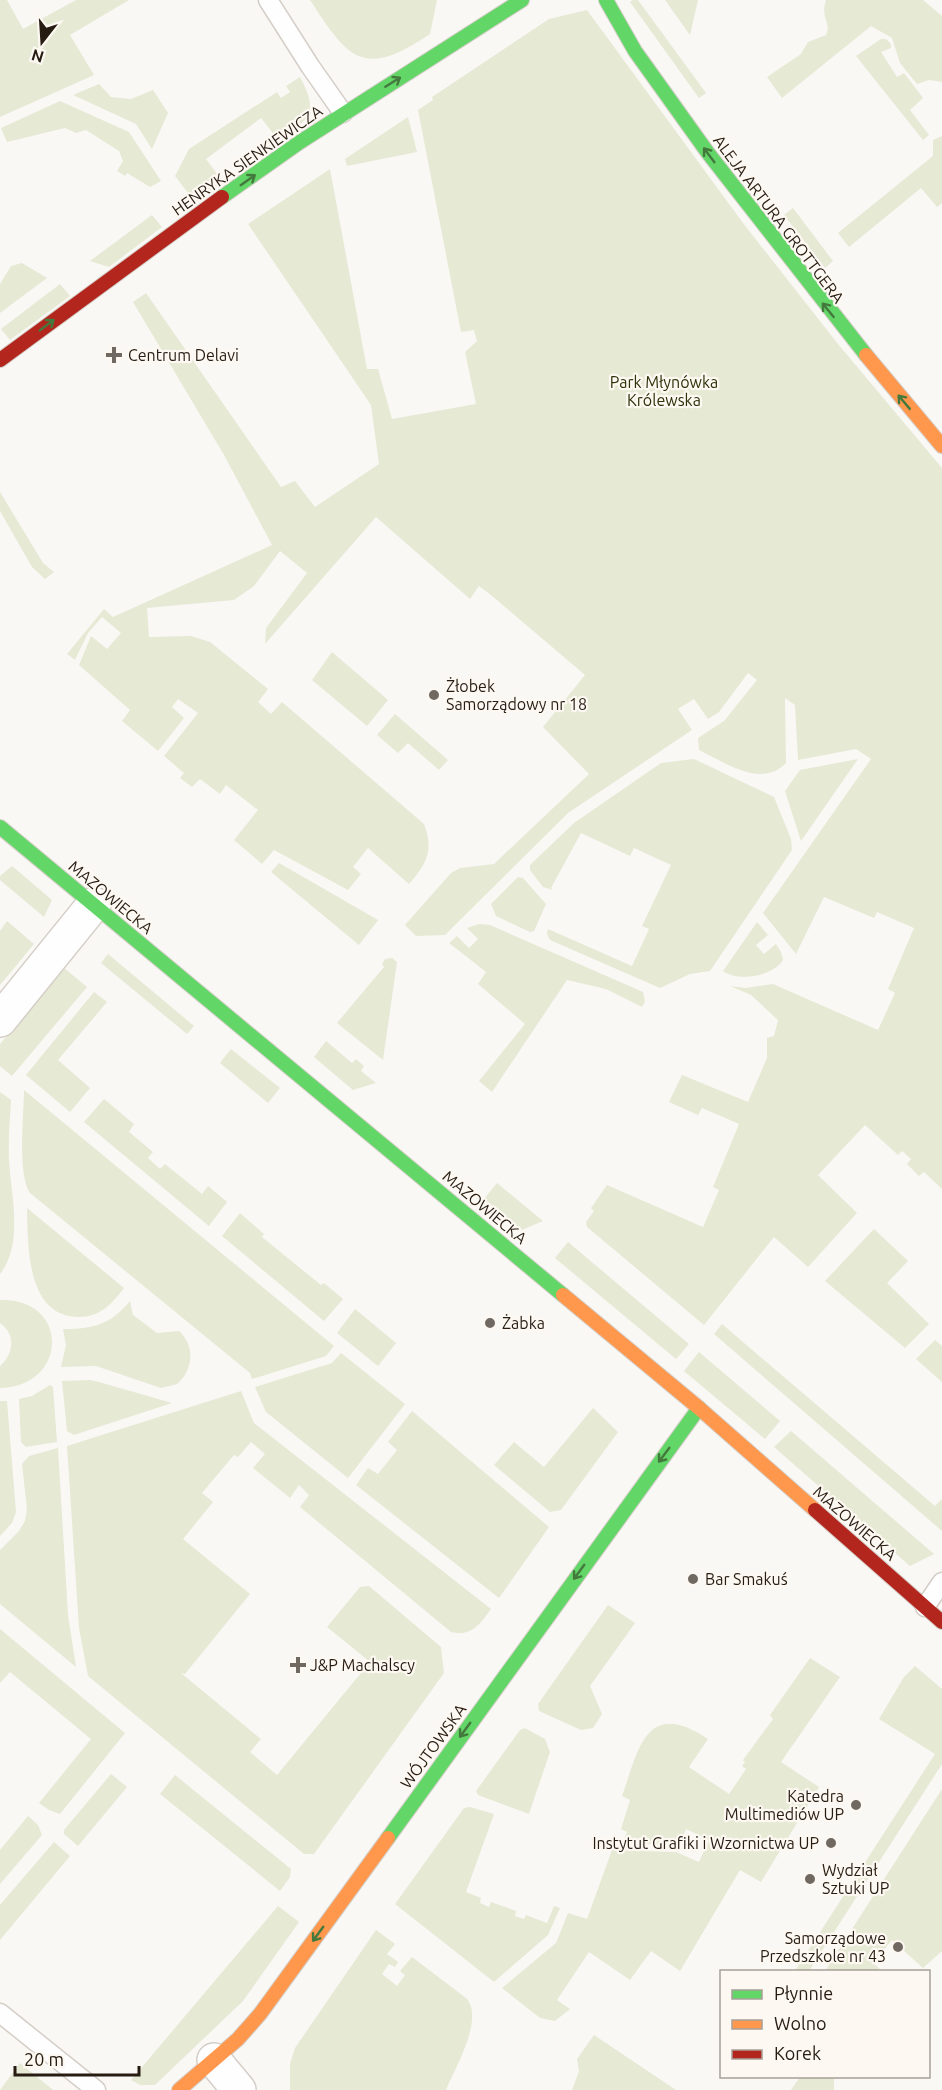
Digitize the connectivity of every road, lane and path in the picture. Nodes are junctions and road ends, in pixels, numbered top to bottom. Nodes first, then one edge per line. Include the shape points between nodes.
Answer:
1 (268, 0) edge
2 (522, 0) edge
3 (606, 0) edge
4 (344, 113) junction
5 (0, 360) edge
6 (942, 446) edge
7 (0, 827) edge
8 (94, 904) junction
9 (0, 1020) edge
10 (699, 1408) junction
11 (942, 1581) edge
12 (925, 1607) junction
13 (942, 1622) edge
14 (0, 2013) edge
15 (214, 2060) junction
16 (96, 2090) edge
17 (179, 2090) edge
18 (239, 2090) edge

1 - 4 lane
4 -> 2 street, HENRYKA SIENKIEWICZA
6 -> 3 street, ALEJA ARTURA GROTTGERA via 813,292 744,202 633,48
5 -> 4 street, HENRYKA SIENKIEWICZA
7 - 8 street, MAZOWIECKA
8 - 9 street
8 - 10 street, MAZOWIECKA
10 - 12 street, MAZOWIECKA
10 -> 15 street, WÓJTOWSKA via 260,2014
11 - 12 lane
12 - 13 street, MAZOWIECKA
14 - 16 lane
15 - 17 street, WÓJTOWSKA
15 - 18 street

